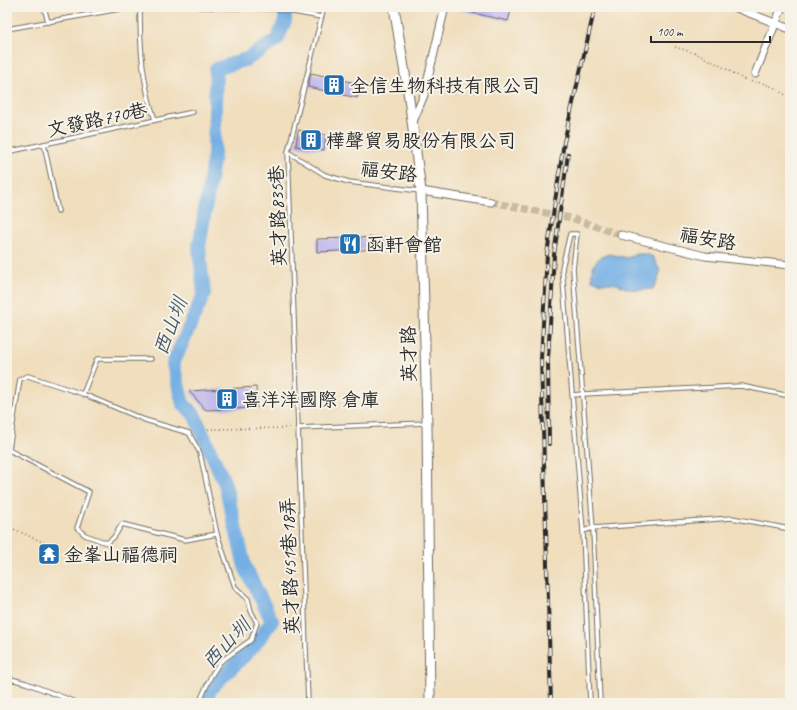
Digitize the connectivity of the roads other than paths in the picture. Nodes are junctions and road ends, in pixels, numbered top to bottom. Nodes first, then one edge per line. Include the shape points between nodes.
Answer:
1 (44, 7) edge
2 (130, 7) edge
3 (140, 7) edge
4 (200, 7) edge
5 (324, 7) edge
6 (394, 7) edge
7 (445, 7) edge
8 (734, 7) edge
9 (782, 7) edge
10 (322, 17) junction
11 (48, 22) junction
12 (776, 23) junction
13 (7, 29) edge
14 (790, 29) edge
15 (755, 74) dead end
16 (193, 112) dead end
17 (155, 120) junction
18 (412, 124) junction
19 (44, 144) junction
20 (7, 152) edge
21 (288, 152) junction
22 (421, 191) junction
23 (491, 202) tunnel mouth
24 (58, 211) dead end
25 (621, 235) tunnel mouth
26 (790, 265) edge
27 (151, 360) dead end
28 (83, 394) junction
29 (583, 394) junction
30 (572, 396) junction
31 (790, 396) edge
32 (427, 422) junction
33 (298, 428) junction
34 (8, 449) edge
35 (593, 528) junction
36 (790, 529) edge
37 (583, 531) junction
38 (217, 534) junction
39 (7, 678) edge
40 (78, 703) edge
41 (199, 703) edge
42 (308, 703) edge
43 (430, 703) edge
44 (590, 703) edge
45 (600, 703) edge

1 - 11 lane
2 - 11 lane
3 - 17 lane via 140,49 148,99
4 - 10 lane via 277,9
5 - 10 lane, 英才路835巷
6 - 18 street, 英才路
7 - 18 street via 424,95
8 - 12 street
9 - 12 street
10 - 21 lane, 英才路835巷
11 - 13 lane
12 - 14 street
12 - 15 street
16 - 17 lane, 文發路770巷
17 - 19 lane, 文發路770巷
18 - 22 street, 英才路
19 - 20 lane, 文發路770巷
19 - 24 lane
21 - 22 lane, 福安路 via 326,175 349,182
21 - 33 lane, 英才路835巷
22 - 23 street, 福安路
22 - 32 street, 英才路
25 - 26 street, 福安路 via 705,256
27 - 28 lane via 97,360
28 - 34 lane via 28,376 20,379
28 - 38 lane via 145,420 189,433 200,453
29 - 30 lane
29 - 30 lane via 573,269 577,234 570,234 562,268
29 - 31 lane via 741,386
29 - 35 lane
30 - 37 lane
32 - 33 lane
32 - 43 street, 英才路
33 - 42 lane, 英才路451巷18弄
34 - 38 lane via 89,492 77,528 85,536 107,543 122,524 185,540
35 - 36 lane via 732,518
35 - 37 lane
35 - 45 lane
37 - 44 lane
38 - 41 lane via 235,587 248,598 257,623 251,640 220,662
39 - 40 lane

